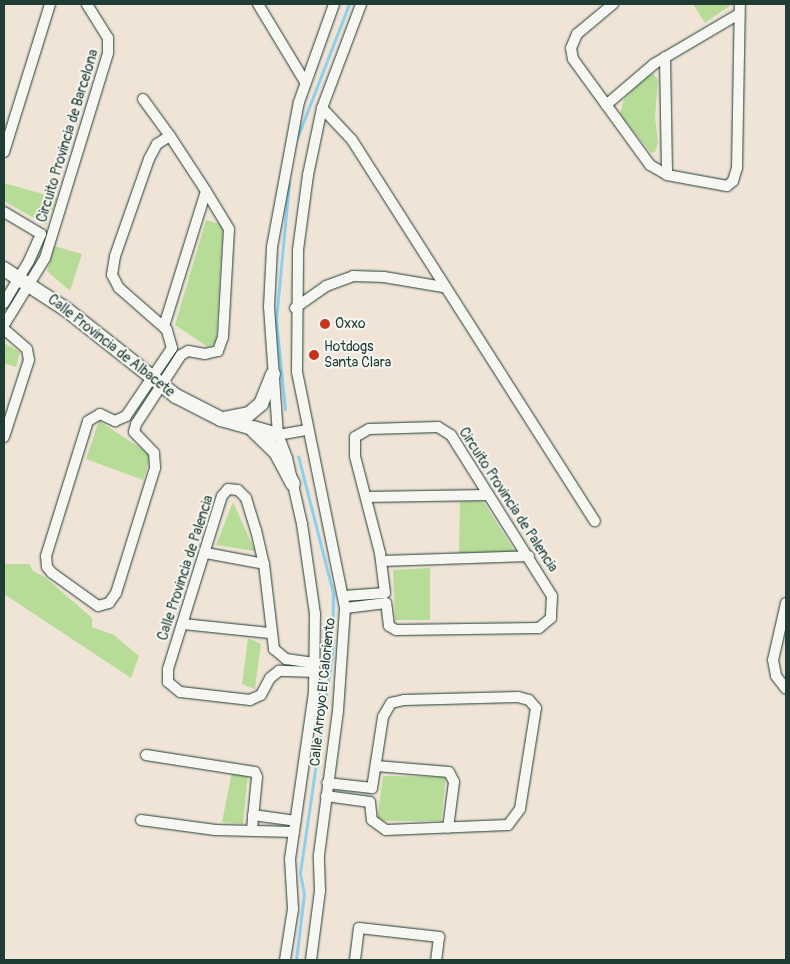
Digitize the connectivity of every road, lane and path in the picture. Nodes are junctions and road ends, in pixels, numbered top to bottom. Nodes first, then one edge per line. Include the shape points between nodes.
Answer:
1 (50, 4) edge
2 (86, 4) edge
3 (258, 4) edge
4 (334, 4) edge
5 (361, 4) edge
6 (613, 4) edge
7 (739, 9) edge
8 (665, 56) junction
9 (305, 82) junction
10 (143, 99) dead end
11 (606, 105) junction
12 (322, 108) junction
13 (170, 136) junction
14 (4, 152) edge
15 (667, 175) junction
16 (206, 191) junction
17 (4, 212) edge
18 (41, 234) junction
19 (52, 235) junction
20 (4, 269) edge
21 (25, 281) junction
22 (443, 287) junction
23 (4, 303) edge
24 (295, 308) junction
25 (164, 326) junction
26 (4, 327) edge
27 (273, 374) junction
28 (156, 383) junction
29 (221, 419) junction
30 (252, 430) junction
31 (307, 430) junction
32 (278, 435) junction
33 (4, 437) edge
34 (293, 484) junction
35 (488, 495) junction
36 (366, 497) junction
37 (596, 521) dead end
38 (206, 553) junction
39 (529, 556) junction
40 (382, 562) junction
41 (264, 564) junction
42 (344, 596) junction
43 (385, 598) junction
44 (786, 603) edge
45 (345, 608) junction
46 (183, 624) junction
47 (270, 633) junction
48 (316, 668) junction
49 (786, 689) edge
50 (146, 755) dead end
51 (376, 766) junction
52 (327, 783) junction
53 (372, 788) junction
54 (326, 796) junction
55 (370, 802) junction
56 (254, 816) junction
57 (141, 820) dead end
58 (296, 821) junction
59 (448, 828) junction
60 (252, 829) junction
61 (294, 832) junction
62 (285, 960) edge
63 (311, 960) edge
64 (355, 960) edge
65 (436, 960) edge

1 - 14 street
2 - 19 street, Circuito Provincia de Barcelona via 110,44
3 - 9 street
4 - 9 street, Calle Arroyo El Caloriento
5 - 12 street, Calle Arroyo El Caloriento
6 - 11 street via 584,26 571,48 574,59
7 - 8 street
7 - 15 street via 736,176 727,186
8 - 11 street
8 - 15 street
9 - 27 street, Calle Arroyo El Caloriento via 290,138 272,247 269,307
10 - 13 street
11 - 15 street via 650,165
12 - 22 street via 352,140
12 - 24 street, Calle Arroyo El Caloriento via 302,216
13 - 16 street
13 - 25 street via 157,144 149,159 115,256 112,275 119,288
16 - 25 street
16 - 28 street via 229,229 223,337 218,351 185,352
17 - 18 street, Circuito Provincia de Barcelona
18 - 19 street, Circuito Provincia de Barcelona
18 - 21 street, Circuito Provincia de Barcelona
19 - 21 street, Circuito Provincia de Barcelona via 38,273
20 - 21 street, Calle Provincia de Albacete
21 - 23 street
21 - 26 street
21 - 28 street, Calle Provincia de Albacete
22 - 24 street via 384,277 353,276 326,286
22 - 37 street
24 - 31 street, Calle Arroyo El Caloriento via 297,372
25 - 28 street via 173,344
26 - 33 street via 27,349 30,360
27 - 29 street via 261,404 249,414
27 - 32 street, Calle Arroyo El Caloriento
28 - 28 street via 126,416 115,421 100,414 88,421 46,556 52,573 98,606 109,603 116,593 155,468 152,449 134,429
28 - 29 street, Calle Provincia de Albacete
29 - 30 street, Calle Provincia de Albacete
30 - 32 street, Calle Provincia de Albacete
30 - 34 street via 276,452
31 - 32 street
31 - 42 street, Calle Arroyo El Caloriento
32 - 34 street, Calle Arroyo El Caloriento
34 - 48 street, Calle Arroyo El Caloriento via 314,587
35 - 36 street
35 - 36 street, Circuito Provincia de Palencia via 451,435 438,427 368,429 358,433 353,447
35 - 39 street, Circuito Provincia de Palencia
36 - 40 street, Circuito Provincia de Palencia
38 - 41 street
38 - 41 street, Calle Provincia de Palencia via 222,496 232,488 246,498
38 - 46 street, Calle Provincia de Palencia
39 - 40 street
39 - 43 street, Circuito Provincia de Palencia via 552,596 551,618 539,628 396,630 389,626
40 - 43 street, Circuito Provincia de Palencia
41 - 47 street, Calle Provincia de Palencia
42 - 43 street
42 - 45 street, Calle Arroyo El Caloriento
43 - 45 street
44 - 49 street via 773,660 776,676
45 - 52 street, Calle Arroyo El Caloriento via 338,710
46 - 47 street
46 - 48 street, Calle Provincia de Palencia via 167,676 171,686 180,692 250,700 261,695 270,678 279,671
47 - 48 street, Calle Provincia de Palencia via 274,649 281,658
48 - 58 street, Calle Arroyo El Caloriento
50 - 56 street via 255,772 258,776
51 - 53 street
51 - 59 street via 449,772 454,782
51 - 59 street via 383,717 391,703 518,697 533,703 536,723 520,809 513,822 502,827
52 - 53 street
52 - 54 street, Calle Arroyo El Caloriento
53 - 55 street
54 - 55 street
54 - 63 street, Calle Arroyo El Caloriento via 319,855 320,891
55 - 59 street via 372,820 386,830
56 - 58 street
56 - 60 street
57 - 60 street via 215,830
58 - 61 street, Calle Arroyo El Caloriento
60 - 61 street
61 - 62 street, Calle Arroyo El Caloriento via 290,859 293,909
64 - 65 street via 359,928 439,938

